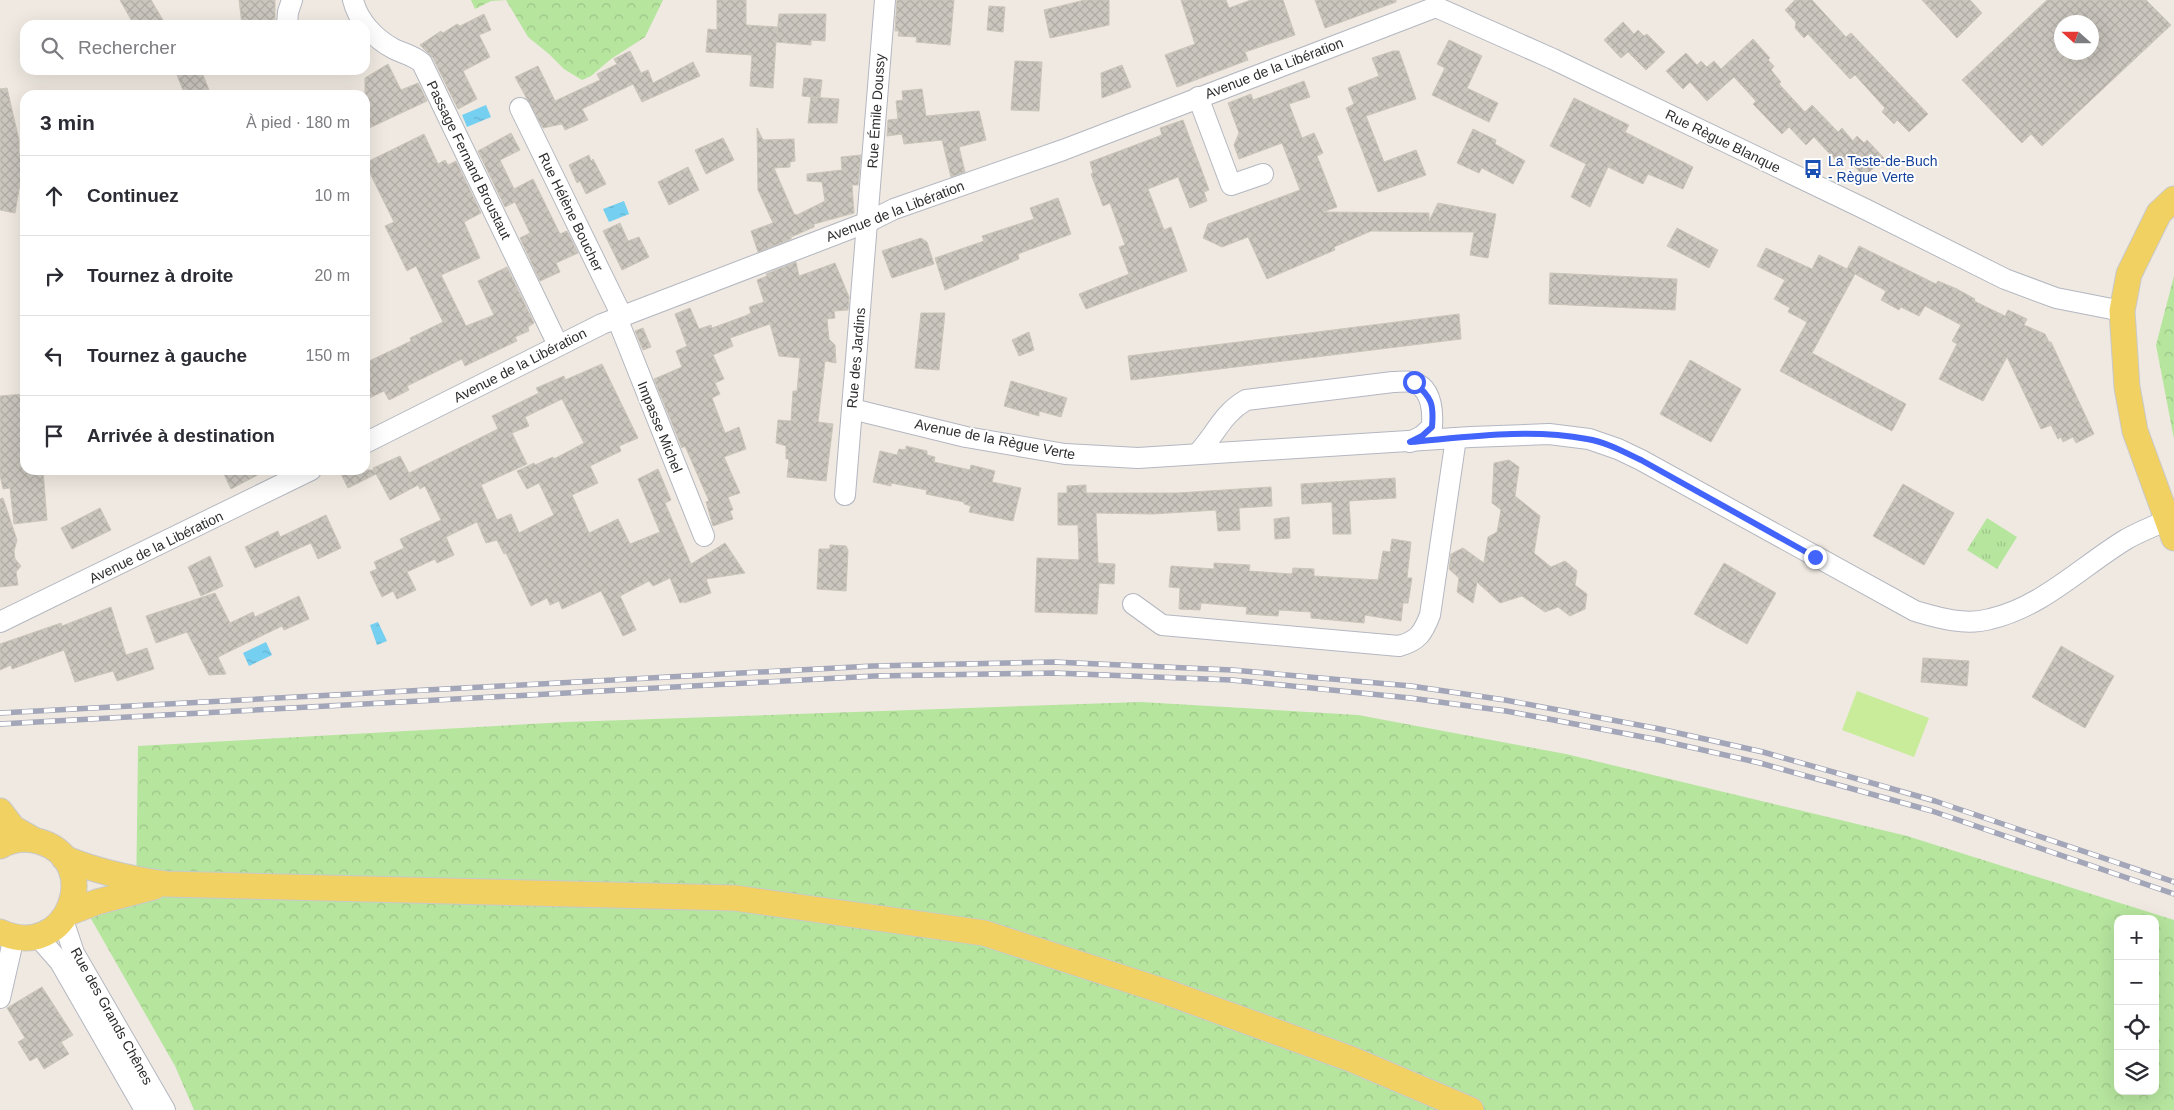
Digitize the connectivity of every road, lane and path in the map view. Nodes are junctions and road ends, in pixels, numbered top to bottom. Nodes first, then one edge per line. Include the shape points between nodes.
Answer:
1 (292, 0) edge
2 (352, 0) edge
3 (885, 0) edge
4 (1435, 3) edge
5 (287, 20) edge
6 (361, 20) edge
7 (370, 30) edge
8 (1198, 97) junction
9 (520, 108) dead end
10 (1263, 174) dead end
11 (2174, 199) edge
12 (868, 222) junction
13 (2122, 311) junction
14 (619, 317) junction
15 (558, 345) junction
16 (852, 409) junction
17 (1456, 438) junction
18 (370, 440) edge
19 (1410, 442) junction
20 (1198, 453) junction
21 (301, 475) edge
22 (845, 495) dead end
23 (2170, 529) edge
24 (704, 536) dead end
25 (1133, 604) dead end
26 (0, 622) edge
27 (0, 811) edge
28 (34, 840) junction
29 (0, 846) edge
30 (64, 858) junction
31 (166, 884) junction
32 (65, 917) junction
33 (17, 935) edge
34 (0, 998) edge
35 (145, 1110) edge
36 (165, 1110) edge
37 (1471, 1110) edge

1 - 5 street
2 - 6 street, Passage Fernand Broustaut
3 - 12 street, Rue Émile Doussy
4 - 8 street, Avenue de la Libération
4 - 13 street, Rue Règue Blanque via 2005,279 2056,298
7 - 15 street, Passage Fernand Broustaut via 380,41 413,55 422,63
8 - 10 street via 1231,184
8 - 12 street, Avenue de la Libération via 1062,150 894,209
9 - 14 street, Rue Hélène Boucher
11 - 13 main road via 2159,213 2129,274
12 - 14 street, Avenue de la Libération
12 - 16 street, Rue des Jardins
13 - 23 main road via 2127,387 2135,430
14 - 15 street, Avenue de la Libération
14 - 24 street, Impasse Michel
15 - 18 street, Avenue de la Libération
16 - 20 street, Avenue de la Règue Verte via 966,437 1065,454 1138,458
16 - 22 street, Rue des Jardins
17 - 19 street, Avenue de la Règue Verte
17 - 23 street, Avenue de la Règue Verte via 1549,434 1589,439 1618,449 1915,610 1963,622 1989,620 2034,603 2126,540
17 - 25 street via 1430,615 1424,632 1413,642 1399,646 1162,625
19 - 20 street, Avenue de la Règue Verte
19 - 20 street via 1432,427 1434,408 1428,395 1414,382 1393,382 1246,400 1232,408
21 - 26 street, Avenue de la Libération
27 - 28 main road via 13,828
28 - 29 main road via 21,839
28 - 30 main road via 56,850
30 - 31 main road via 129,879
30 - 32 main road via 74,885 73,900
31 - 32 main road via 97,902
31 - 37 main road via 735,898 984,933 1169,993 1342,1055
32 - 33 main road via 49,932
32 - 36 street, Rue des Grands Chênes via 74,953
33 - 34 street
33 - 35 street, Rue des Grands Chênes via 60,962

